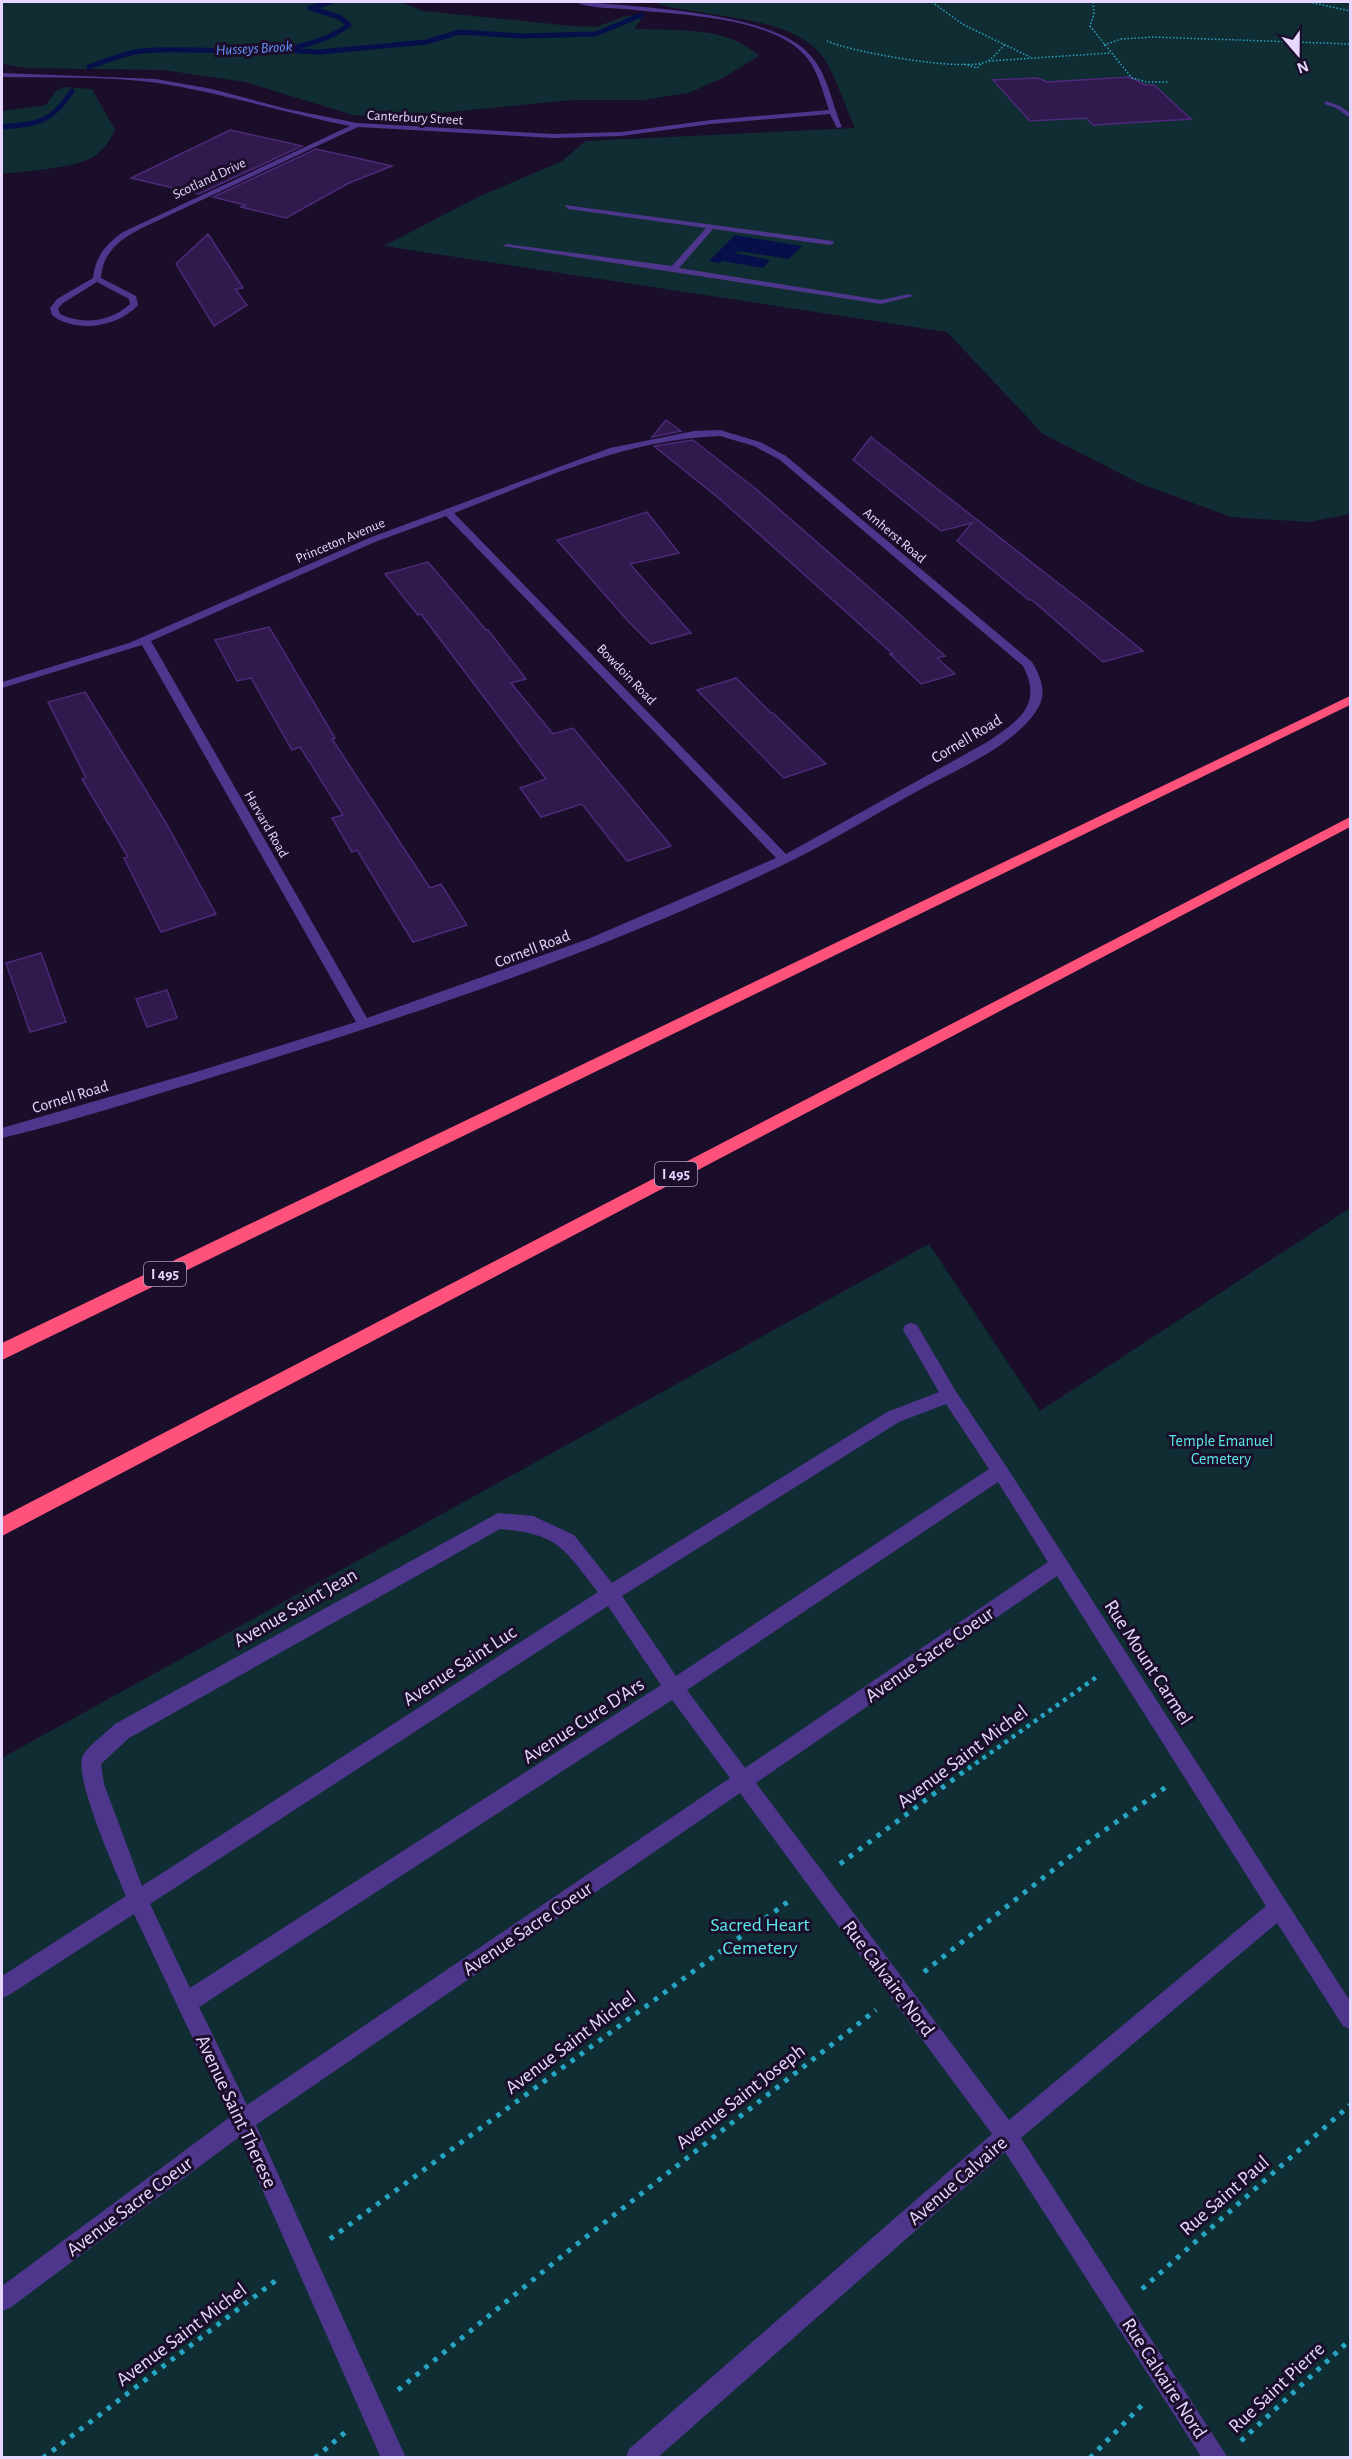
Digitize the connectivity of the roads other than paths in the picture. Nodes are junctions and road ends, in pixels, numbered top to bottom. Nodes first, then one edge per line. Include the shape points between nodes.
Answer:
1 (578, 2) edge
2 (2, 75) edge
3 (1326, 104) dead end
4 (832, 112) junction
5 (1350, 116) edge
6 (357, 125) junction
7 (839, 127) dead end
8 (568, 207) dead end
9 (711, 227) junction
10 (830, 243) dead end
11 (507, 246) dead end
12 (674, 269) junction
13 (97, 279) junction
14 (909, 296) dead end
15 (694, 434) joint
16 (448, 512) junction
17 (145, 640) junction
18 (2, 685) edge
19 (1350, 700) edge
20 (1035, 706) joint
21 (1350, 821) edge
22 (784, 859) junction
23 (364, 1023) junction
24 (2, 1133) edge
25 (911, 1330) dead end
26 (2, 1352) edge
27 (949, 1395) junction
28 (1000, 1471) junction
29 (533, 1524) joint
30 (2, 1527) edge
31 (1059, 1565) junction
32 (610, 1594) junction
33 (674, 1688) junction
34 (91, 1760) joint
35 (743, 1782) junction
36 (137, 1899) junction
37 (1280, 1907) junction
38 (2, 1988) edge
39 (186, 2002) junction
40 (1350, 2019) edge
41 (243, 2121) junction
42 (1006, 2136) junction
43 (2, 2300) edge
44 (1224, 2454) edge
45 (394, 2457) edge
46 (638, 2457) edge

1 - 4 street via 727,20 782,36 812,61
2 - 6 street, Canterbury Street via 156,81
3 - 5 street
4 - 6 street, Canterbury Street via 621,134 553,136
4 - 7 street
6 - 13 street, Scotland Drive via 127,232 104,250
8 - 9 street
9 - 10 street
9 - 12 street
11 - 12 street
12 - 14 street via 881,302
13 - 13 street via 130,295 135,302 132,308 115,318 89,322 56,315 54,308 60,301
15 - 16 street, Princeton Avenue via 614,450
15 - 20 street, Amherst Road via 720,433 757,444 783,458 1028,664 1037,684
16 - 17 street, Princeton Avenue via 372,540
16 - 22 street, Bowdoin Road
17 - 18 street, Princeton Avenue
17 - 23 street, Harvard Road
19 - 26 highway, I 495
20 - 22 street, Cornell Road via 1009,732 984,748
21 - 30 highway, I 495
22 - 23 street, Cornell Road via 571,952
23 - 24 street, Cornell Road
25 - 27 street, Rue Mount Carmel
27 - 28 street, Rue Mount Carmel
27 - 32 street, Avenue Saint Luc via 893,1417
28 - 31 street, Rue Mount Carmel
28 - 33 street, Avenue Cure D'Ars
29 - 32 street, Rue Calvaire Nord via 568,1541
29 - 34 street, Avenue Saint Jean via 498,1521 122,1731
31 - 35 street, Avenue Sacre Coeur
31 - 37 street, Rue Mount Carmel
32 - 33 street, Rue Calvaire Nord
32 - 36 street, Avenue Saint Luc
33 - 35 street, Rue Calvaire Nord
33 - 39 street, Avenue Cure D'Ars
34 - 36 street, Avenue Saint Therese via 94,1784
35 - 41 street, Avenue Sacre Coeur
35 - 42 street, Rue Calvaire Nord
36 - 38 street, Avenue Saint Luc
36 - 39 street, Avenue Saint Therese
37 - 40 street, Rue Mount Carmel
37 - 42 street, Avenue Calvaire
39 - 41 street, Avenue Saint Therese
41 - 43 street, Avenue Sacre Coeur
41 - 45 street, Avenue Saint Therese
42 - 44 street, Rue Calvaire Nord via 1167,2380
42 - 46 street, Avenue Calvaire

